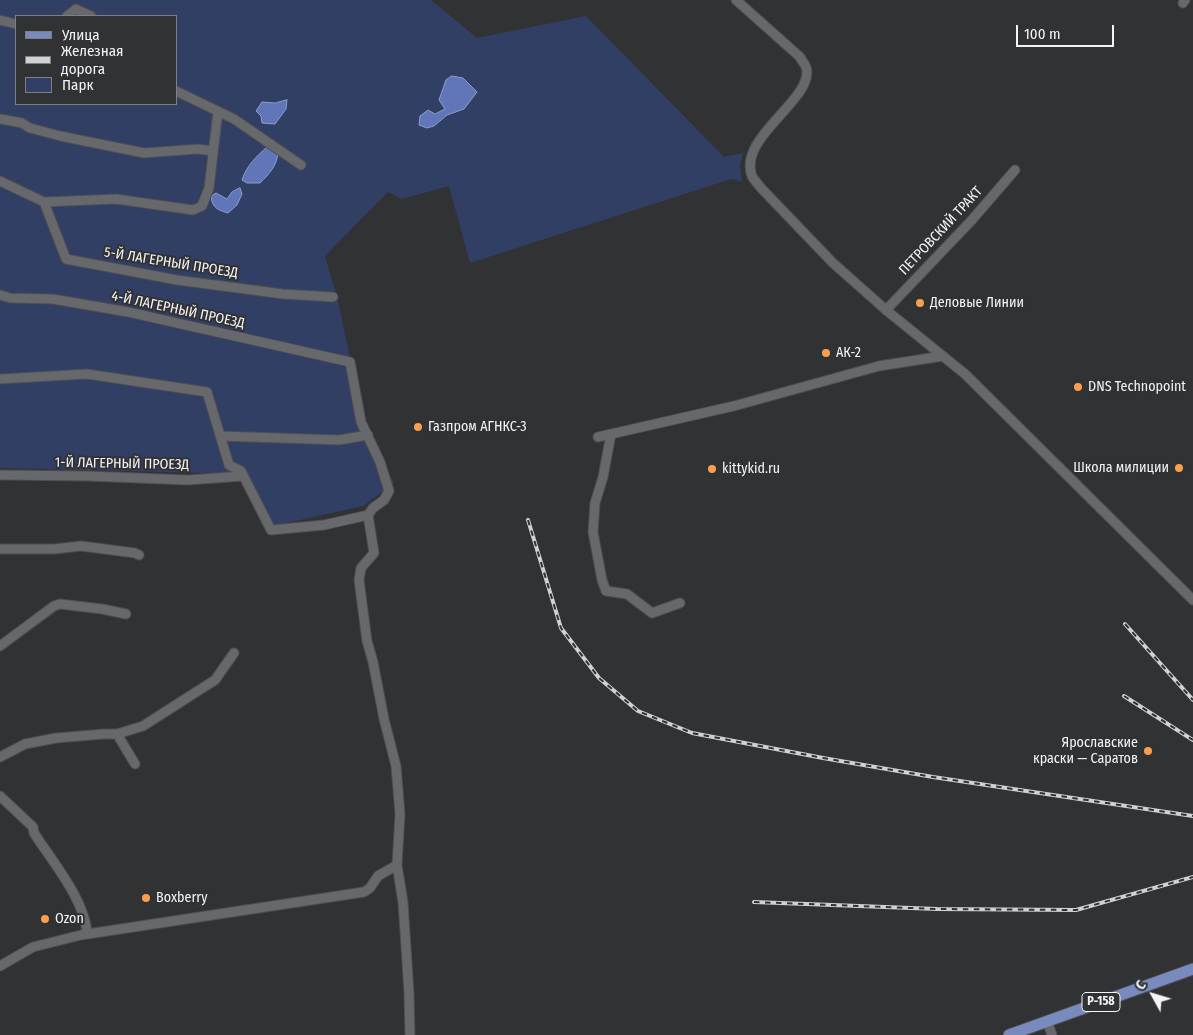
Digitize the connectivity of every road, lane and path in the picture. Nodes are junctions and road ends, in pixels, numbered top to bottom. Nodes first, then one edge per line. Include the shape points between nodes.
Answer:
1 (736, 0) edge
2 (68, 15) edge
3 (88, 15) edge
4 (0, 20) edge
5 (15, 24) edge
6 (178, 92) edge
7 (218, 111) junction
8 (0, 119) edge
9 (213, 151) junction
10 (301, 165) dead end
11 (1015, 170) dead end
12 (0, 181) edge
13 (44, 202) junction
14 (0, 295) edge
15 (333, 297) dead end
16 (886, 310) junction
17 (943, 356) junction
18 (0, 379) edge
19 (611, 434) junction
20 (368, 435) junction
21 (220, 436) junction
22 (598, 437) dead end
23 (0, 475) edge
24 (243, 476) junction
25 (368, 515) junction
26 (0, 549) edge
27 (139, 555) dead end
28 (1193, 600) edge
29 (680, 603) dead end
30 (126, 614) dead end
31 (0, 646) edge
32 (234, 653) dead end
33 (117, 734) junction
34 (0, 757) edge
35 (135, 764) dead end
36 (0, 796) edge
37 (397, 864) junction
38 (87, 933) junction
39 (0, 966) edge
40 (1193, 969) edge
41 (1047, 1021) junction
42 (410, 1035) edge
43 (1009, 1035) edge
44 (1052, 1035) edge

1 - 16 street via 800,57 806,67 806,78 800,91 753,150 752,176 833,263
2 - 3 street via 76,9
4 - 5 street
6 - 7 street
7 - 9 street
7 - 10 street
8 - 9 street via 60,136 144,153
9 - 13 street via 209,188 202,206 193,210 116,199
11 - 16 street, ПЕТРОВСКИЙ ТРАКТ
12 - 13 street
13 - 15 street, 5-Й ЛАГЕРНЫЙ ПРОЕЗД via 66,259 177,280
14 - 20 street, 4-Й ЛАГЕРНЫЙ ПРОЕЗД via 53,299 128,312 350,362 361,422
16 - 17 street
17 - 19 street via 879,366 734,406
17 - 28 street
18 - 21 street via 87,374 207,392
19 - 22 street
19 - 29 street via 595,503 592,532 606,591 627,594 652,614
20 - 21 street via 346,440
20 - 25 street via 389,491
21 - 24 street via 229,465 241,471
23 - 24 street, 1-Й ЛАГЕРНЫЙ ПРОЕЗД via 188,480
24 - 25 street via 271,530 324,525
25 - 37 street via 374,553 361,568 359,580 367,641 396,766 400,814
26 - 27 street via 81,546
30 - 31 street via 60,604
32 - 33 street via 215,680 205,687 143,726
33 - 34 street via 25,744
33 - 35 street
36 - 38 street via 33,827 80,904
37 - 38 street via 378,876 364,892
37 - 42 street via 404,912
38 - 39 street via 33,947
40 - 41 main road, Р-158
41 - 43 main road, Р-158
41 - 44 street

